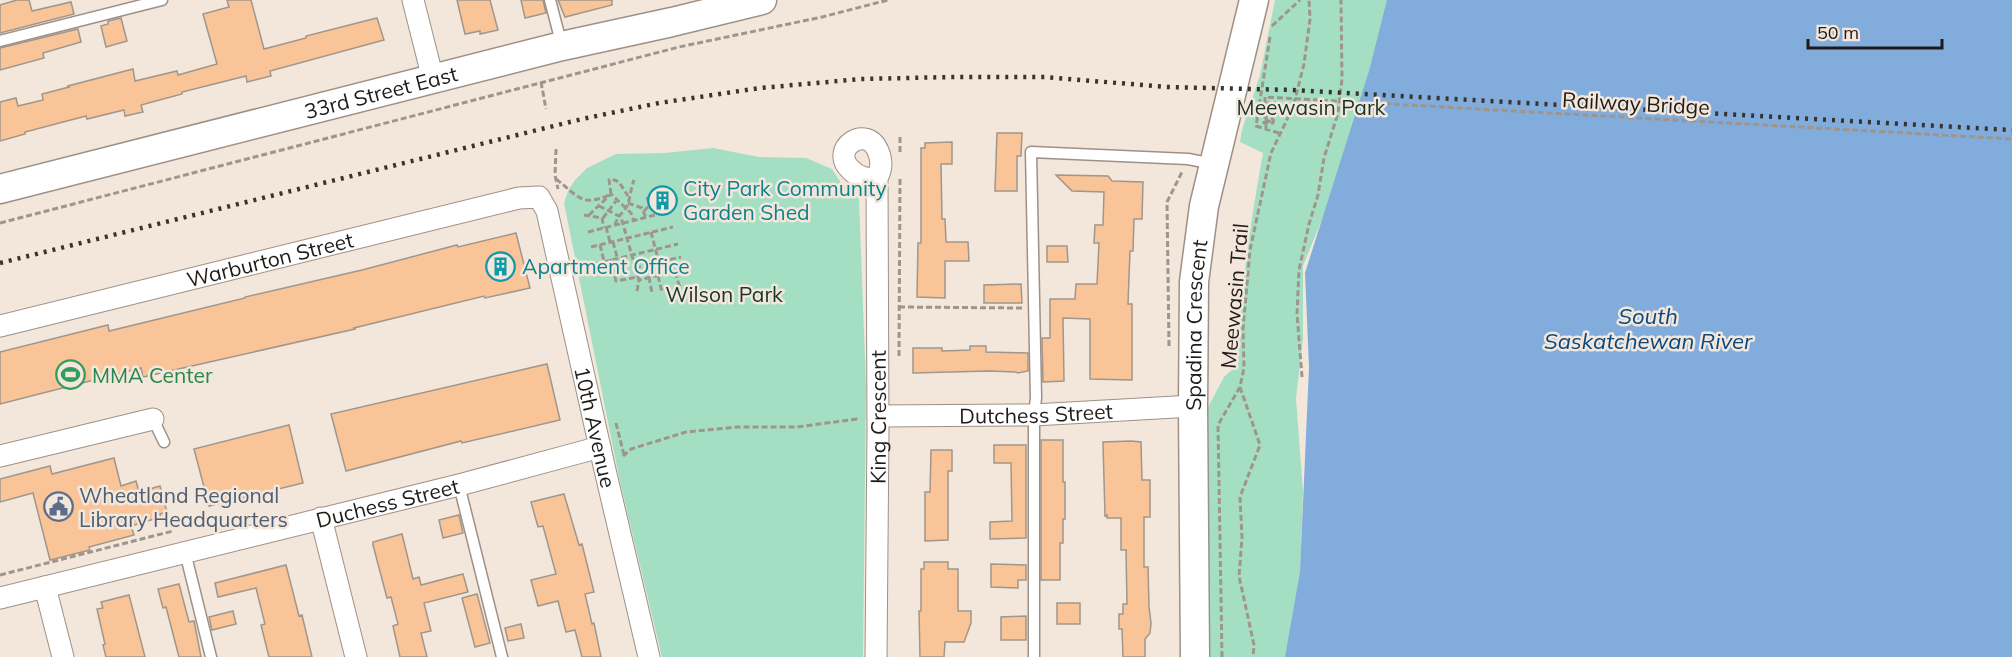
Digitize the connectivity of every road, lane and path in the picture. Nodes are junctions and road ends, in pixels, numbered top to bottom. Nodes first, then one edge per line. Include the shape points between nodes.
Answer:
1 (162, 0) edge
2 (413, 0) edge
3 (550, 0) edge
4 (762, 0) edge
5 (888, 0) edge
6 (1237, 0) edge
7 (1300, 0) edge
8 (1309, 0) edge
9 (1341, 0) edge
10 (689, 9) edge
11 (1264, 9) edge
12 (1270, 37) dead end
13 (0, 41) edge
14 (562, 46) junction
15 (1241, 48) junction
16 (433, 79) junction
17 (541, 82) junction
18 (546, 109) dead end
19 (1266, 129) junction
20 (1280, 133) junction
21 (900, 136) dead end
22 (2012, 139) edge
23 (900, 159) dead end
24 (1214, 164) junction
25 (900, 170) dead end
26 (877, 178) dead end
27 (555, 179) dead end
28 (634, 180) dead end
29 (0, 189) edge
30 (611, 194) junction
31 (628, 196) junction
32 (647, 197) dead end
33 (539, 198) joint
34 (616, 201) junction
35 (628, 202) junction
36 (599, 206) junction
37 (650, 206) junction
38 (626, 208) junction
39 (608, 211) junction
40 (644, 211) junction
41 (584, 214) dead end
42 (589, 215) junction
43 (618, 216) junction
44 (646, 218) junction
45 (602, 219) junction
46 (634, 221) junction
47 (0, 223) edge
48 (624, 223) junction
49 (615, 225) junction
50 (673, 227) dead end
51 (605, 228) junction
52 (588, 232) dead end
53 (651, 232) junction
54 (628, 238) junction
55 (612, 242) junction
56 (678, 243) dead end
57 (600, 245) junction
58 (591, 247) dead end
59 (655, 249) junction
60 (632, 254) junction
61 (681, 257) dead end
62 (617, 258) junction
63 (610, 260) junction
64 (604, 261) junction
65 (659, 262) junction
66 (595, 264) dead end
67 (636, 268) junction
68 (685, 269) dead end
69 (675, 272) junction
70 (660, 275) junction
71 (650, 277) junction
72 (638, 278) junction
73 (680, 288) dead end
74 (637, 291) dead end
75 (662, 292) dead end
76 (652, 293) dead end
77 (899, 307) junction
78 (1032, 308) junction
79 (0, 326) edge
80 (899, 365) dead end
81 (1302, 377) dead end
82 (1240, 387) junction
83 (1193, 406) junction
84 (1034, 415) junction
85 (153, 419) joint
86 (878, 423) junction
87 (164, 442) dead end
88 (600, 447) junction
89 (0, 456) edge
90 (605, 470) junction
91 (459, 485) junction
92 (321, 518) junction
93 (173, 531) dead end
94 (186, 552) junction
95 (0, 575) edge
96 (45, 587) junction
97 (0, 598) edge
98 (63, 657) edge
99 (212, 657) edge
100 (356, 657) edge
101 (502, 657) edge
102 (649, 657) edge
103 (876, 657) edge
104 (1034, 657) edge
105 (1195, 657) edge
106 (1222, 657) edge
107 (1253, 657) edge

1 - 13 lane
2 - 16 street
3 - 14 lane
4 - 10 street, 33rd Street East
5 - 17 path
6 - 15 street
7 - 11 path via 1271,27
8 - 20 path, Meewasin Trail via 1304,64 1293,107
9 - 81 path via 1338,113 1299,270 1297,314
10 - 14 street, 33rd Street East
11 - 15 street, Spadina Crescent
12 - 19 path via 1256,126
14 - 16 street, 33rd Street East
15 - 24 street, Spadina Crescent
16 - 29 street, 33rd Street East
17 - 18 path
17 - 47 path
19 - 20 path
19 - 22 path, Railway Bridge, bridge via 1266,121 1266,104 1274,105 1272,122 1267,121 1267,112 1268,103 1275,103 1273,123 1264,123 1265,97
20 - 82 path, Meewasin Trail via 1271,153 1250,250
21 - 23 path
24 - 78 lane via 1188,159 1030,152
24 - 83 street, Spadina Crescent via 1194,282
25 - 77 path
26 - 86 street, King Crescent
27 - 30 path via 584,200 597,201
28 - 31 path
30 - 31 path via 612,179 619,182
30 - 34 path
30 - 36 path
31 - 35 path
32 - 37 path
33 - 79 street, Warburton Street via 519,198
33 - 88 street, 10th Avenue via 547,211
34 - 38 path
34 - 39 path
35 - 38 path
35 - 40 path
36 - 39 path
36 - 42 path
37 - 40 path
37 - 44 path via 661,214
38 - 43 path
38 - 46 path
39 - 43 path
39 - 45 path
40 - 44 path
41 - 42 path
42 - 45 path
43 - 48 path
43 - 49 path
44 - 46 path
45 - 51 path
46 - 48 path
48 - 49 path
48 - 54 path
49 - 51 path
50 - 53 path
51 - 52 path
51 - 55 path
53 - 54 path
53 - 59 path
54 - 55 path
54 - 60 path
55 - 57 path
55 - 62 path
56 - 59 path
57 - 58 path
57 - 64 path
59 - 60 path
59 - 65 path
60 - 62 path
60 - 67 path
61 - 65 path
62 - 63 path
63 - 64 path
63 - 72 path via 616,281
64 - 66 path
65 - 67 path
65 - 70 path
67 - 72 path
68 - 69 path
69 - 70 path
69 - 73 path
70 - 71 path
70 - 75 path
71 - 72 path
71 - 76 path
72 - 74 path
77 - 78 path
77 - 80 path
78 - 84 lane
82 - 106 path, Meewasin Trail via 1218,425
82 - 107 path, Meewasin Trail via 1260,445 1240,497 1239,576 1254,645
83 - 84 street, Dutchess Street
83 - 105 street, Spadina Crescent
84 - 86 street, Dutchess Street
84 - 104 lane
85 - 87 lane
85 - 89 street
86 - 90 path via 862,429 857,419 797,427 686,432 631,449
86 - 103 street, King Crescent
88 - 90 street, 10th Avenue
88 - 91 street, Duchess Street
90 - 102 street, 10th Avenue
91 - 92 street, Duchess Street
91 - 101 lane
92 - 94 street, Duchess Street
92 - 100 street
93 - 95 path
94 - 96 street, Duchess Street
94 - 99 lane
96 - 97 street, Duchess Street
96 - 98 street

